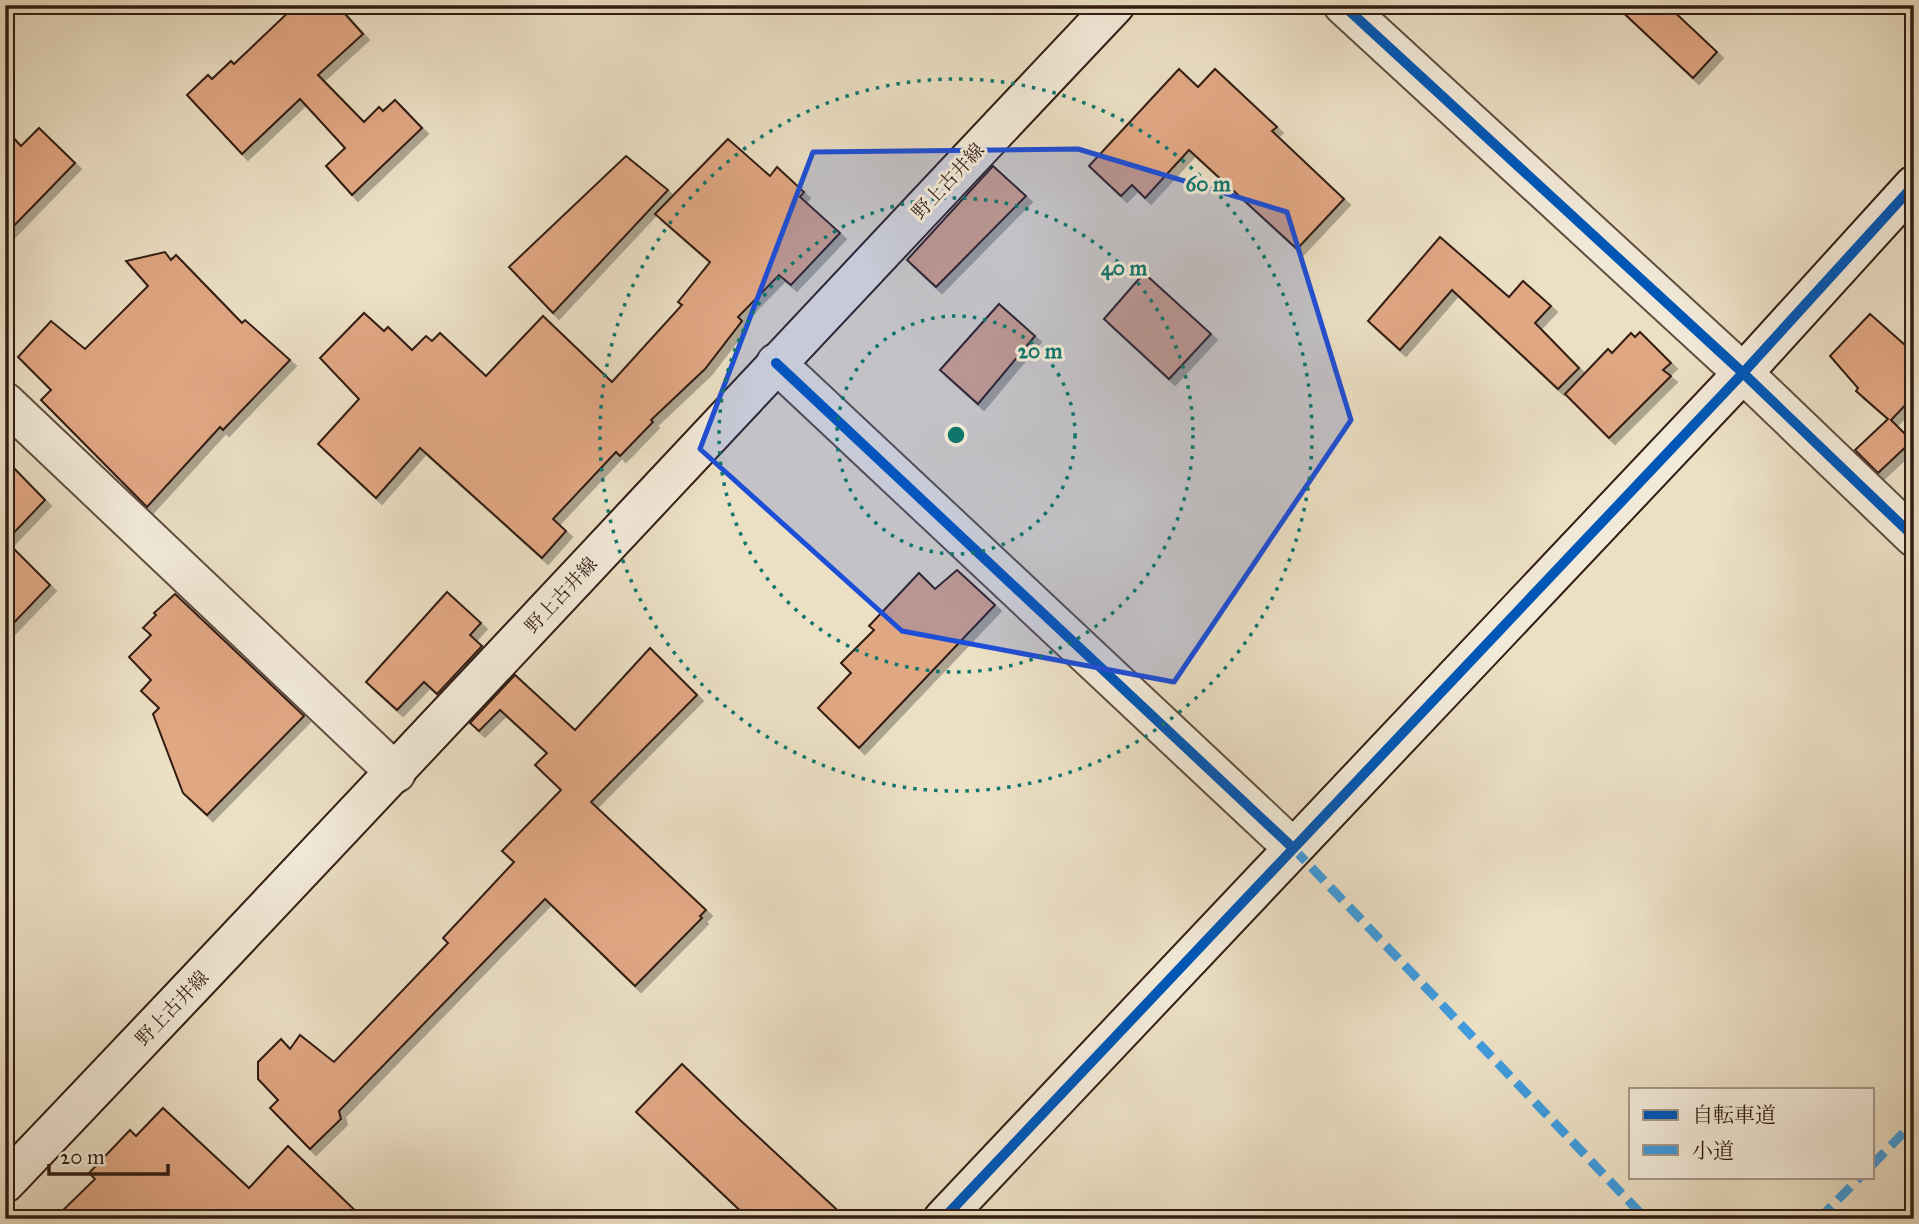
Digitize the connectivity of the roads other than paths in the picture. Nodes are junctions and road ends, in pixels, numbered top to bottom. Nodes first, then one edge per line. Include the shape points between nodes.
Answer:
1 (1115, 5) edge
2 (1343, 5) edge
3 (1914, 185) edge
4 (776, 363) junction
5 (1743, 373) junction
6 (5, 402) edge
7 (1914, 537) edge
8 (396, 773) junction
9 (1293, 848) junction
10 (5, 1183) edge
11 (943, 1219) edge

1 - 4 street, 野上古井線
2 - 5 street
3 - 5 street
4 - 8 street, 野上古井線
4 - 9 street
5 - 7 street
5 - 9 street
6 - 8 street
8 - 10 street, 野上古井線
9 - 11 street

